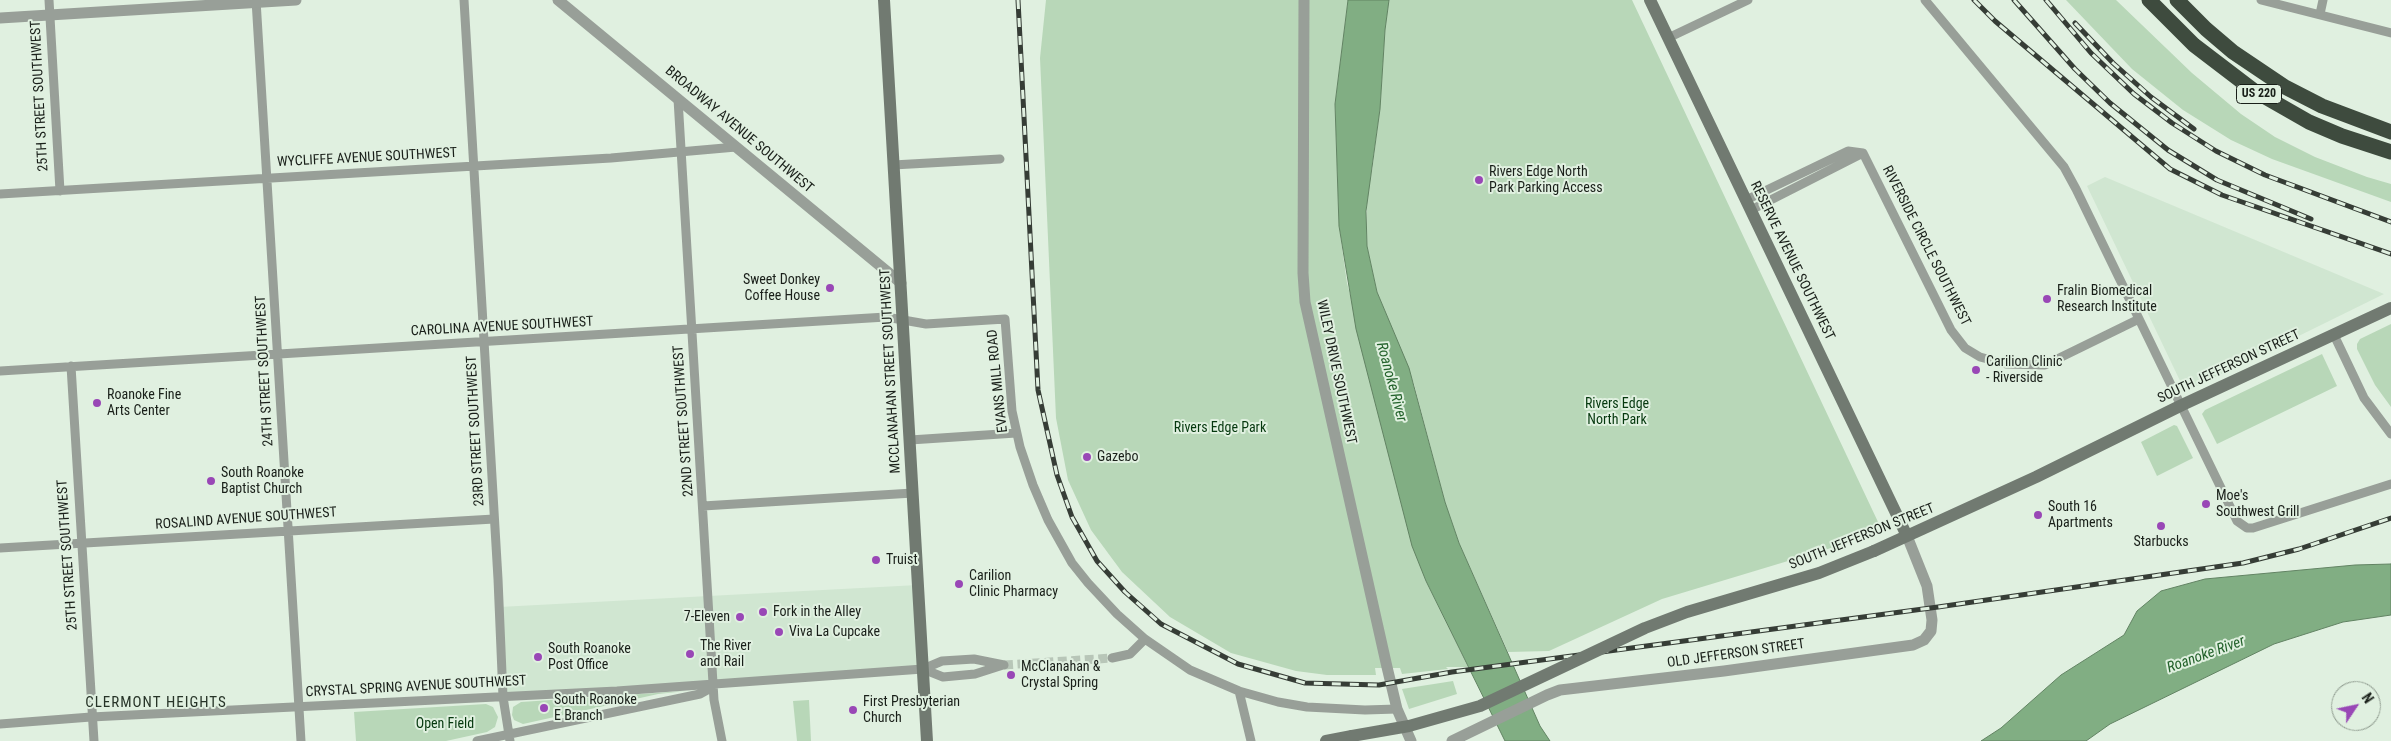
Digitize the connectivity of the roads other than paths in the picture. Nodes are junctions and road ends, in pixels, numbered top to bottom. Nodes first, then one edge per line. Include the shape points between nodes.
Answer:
1 (48, 0) edge
2 (296, 0) edge
3 (464, 0) edge
4 (558, 0) edge
5 (884, 0) edge
6 (1304, 0) edge
7 (1650, 0) edge
8 (1748, 0) edge
9 (1925, 0) edge
10 (2149, 0) edge
11 (2177, 0) edge
12 (2261, 0) edge
13 (2323, 0) edge
14 (256, 1) edge
15 (2320, 14) junction
16 (49, 15) junction
17 (0, 18) edge
18 (2391, 33) edge
19 (1668, 38) junction
20 (678, 99) junction
21 (2391, 132) edge
22 (736, 147) junction
23 (681, 152) junction
24 (2391, 152) edge
25 (1000, 160) dead end
26 (893, 164) junction
27 (473, 166) junction
28 (267, 178) junction
29 (60, 191) junction
30 (0, 194) edge
31 (1748, 205) junction
32 (900, 283) junction
33 (2391, 308) edge
34 (2139, 318) junction
35 (903, 319) junction
36 (1005, 319) joint
37 (691, 329) junction
38 (2334, 335) junction
39 (485, 342) junction
40 (278, 354) junction
41 (71, 366) junction
42 (0, 371) edge
43 (2182, 405) junction
44 (1016, 433) junction
45 (2391, 434) edge
46 (910, 440) junction
47 (2391, 484) edge
48 (913, 493) junction
49 (704, 506) junction
50 (494, 519) junction
51 (288, 530) junction
52 (1907, 536) junction
53 (81, 543) junction
54 (0, 548) edge
55 (1144, 639) junction
56 (1112, 658) tunnel mouth
57 (923, 669) junction
58 (713, 683) junction
59 (1239, 691) junction
60 (503, 697) junction
61 (299, 706) junction
62 (1397, 709) junction
63 (91, 717) junction
64 (0, 724) edge
65 (509, 737) edge
66 (94, 741) edge
67 (301, 741) edge
68 (477, 741) edge
69 (722, 741) edge
70 (927, 741) edge
71 (1250, 741) edge
72 (1326, 741) edge
73 (1411, 741) edge
74 (1452, 741) edge

1 - 16 street, 25TH STREET SOUTHWEST
2 - 14 street
3 - 27 street, 23RD STREET SOUTHWEST
4 - 20 street, BROADWAY AVENUE SOUTHWEST
5 - 26 main road, MCCLANAHAN STREET SOUTHWEST
6 - 62 street, WILEY DRIVE SOUTHWEST via 1305,302
7 - 19 main road, RESERVE AVENUE SOUTHWEST
8 - 19 street
9 - 34 street via 2064,167
10 - 24 highway, US 220 via 2194,45 2252,90 2310,122
11 - 21 highway, US 220 via 2233,52 2277,82 2322,106
12 - 15 street
13 - 15 street
14 - 16 street
14 - 28 street, 24TH STREET SOUTHWEST
15 - 18 street
16 - 17 street
16 - 29 street, 25TH STREET SOUTHWEST
19 - 31 main road, RESERVE AVENUE SOUTHWEST
20 - 22 street, BROADWAY AVENUE SOUTHWEST
20 - 23 street, 22ND STREET SOUTHWEST
22 - 23 street, WYCLIFFE AVENUE SOUTHWEST
22 - 32 street, BROADWAY AVENUE SOUTHWEST
23 - 27 street, WYCLIFFE AVENUE SOUTHWEST
23 - 37 street, 22ND STREET SOUTHWEST
25 - 26 street
26 - 32 main road, MCCLANAHAN STREET SOUTHWEST
27 - 28 street, WYCLIFFE AVENUE SOUTHWEST
27 - 39 street, 23RD STREET SOUTHWEST
28 - 29 street, WYCLIFFE AVENUE SOUTHWEST
28 - 40 street, 24TH STREET SOUTHWEST
29 - 30 street, WYCLIFFE AVENUE SOUTHWEST
31 - 34 street, RIVERSIDE CIRCLE SOUTHWEST via 1863,153 1951,330 1964,348 1980,357 2006,364 2045,365
31 - 52 main road, RESERVE AVENUE SOUTHWEST
32 - 35 main road, MCCLANAHAN STREET SOUTHWEST
33 - 38 main road, SOUTH JEFFERSON STREET
34 - 43 street
35 - 36 street, CAROLINA AVENUE SOUTHWEST via 926,324
35 - 37 street, CAROLINA AVENUE SOUTHWEST via 884,317
35 - 46 main road, MCCLANAHAN STREET SOUTHWEST
36 - 44 street, EVANS MILL ROAD
37 - 39 street, CAROLINA AVENUE SOUTHWEST
37 - 49 street, 22ND STREET SOUTHWEST
38 - 43 main road, SOUTH JEFFERSON STREET
38 - 45 street via 2364,398
39 - 40 street, CAROLINA AVENUE SOUTHWEST
39 - 50 street, 23RD STREET SOUTHWEST
40 - 41 street, CAROLINA AVENUE SOUTHWEST
40 - 51 street, 24TH STREET SOUTHWEST
41 - 42 street, CAROLINA AVENUE SOUTHWEST
41 - 53 street, 25TH STREET SOUTHWEST
43 - 47 street via 2238,521 2247,528
43 - 52 main road, SOUTH JEFFERSON STREET
44 - 46 street
44 - 55 street, EVANS MILL ROAD via 1033,485 1064,549 1088,583
46 - 48 main road, MCCLANAHAN STREET SOUTHWEST
48 - 49 street
48 - 57 main road, MCCLANAHAN STREET SOUTHWEST
49 - 58 street, 22ND STREET SOUTHWEST
50 - 51 street, ROSALIND AVENUE SOUTHWEST
50 - 60 street, 23RD STREET SOUTHWEST
51 - 53 street, ROSALIND AVENUE SOUTHWEST
51 - 61 street, 24TH STREET SOUTHWEST
52 - 72 main road, SOUTH JEFFERSON STREET, bridge via 1820,573 1687,612 1646,628 1480,706 1408,726
52 - 74 street, OLD JEFFERSON STREET via 1924,576 1932,620 1924,640 1913,645 1560,690
53 - 54 street, ROSALIND AVENUE SOUTHWEST
53 - 63 street, 25TH STREET SOUTHWEST
55 - 56 street via 1130,654
55 - 59 street, EVANS MILL ROAD via 1190,670
57 - 57 street via 943,677 975,674 1004,665 974,659 942,661
57 - 58 street, CRYSTAL SPRING AVENUE SOUTHWEST
57 - 70 main road, MCCLANAHAN STREET SOUTHWEST
58 - 60 street, CRYSTAL SPRING AVENUE SOUTHWEST
58 - 65 street via 700,694
58 - 69 street, 22ND STREET SOUTHWEST
59 - 62 street, EVANS MILL ROAD via 1307,707
59 - 71 street
60 - 61 street, CRYSTAL SPRING AVENUE SOUTHWEST
60 - 65 street, 23RD STREET SOUTHWEST
61 - 63 street, CRYSTAL SPRING AVENUE SOUTHWEST
61 - 67 street, 24TH STREET SOUTHWEST
62 - 73 street, WILEY DRIVE SOUTHWEST
63 - 64 street, CRYSTAL SPRING AVENUE SOUTHWEST
63 - 66 street, 25TH STREET SOUTHWEST
65 - 68 street

